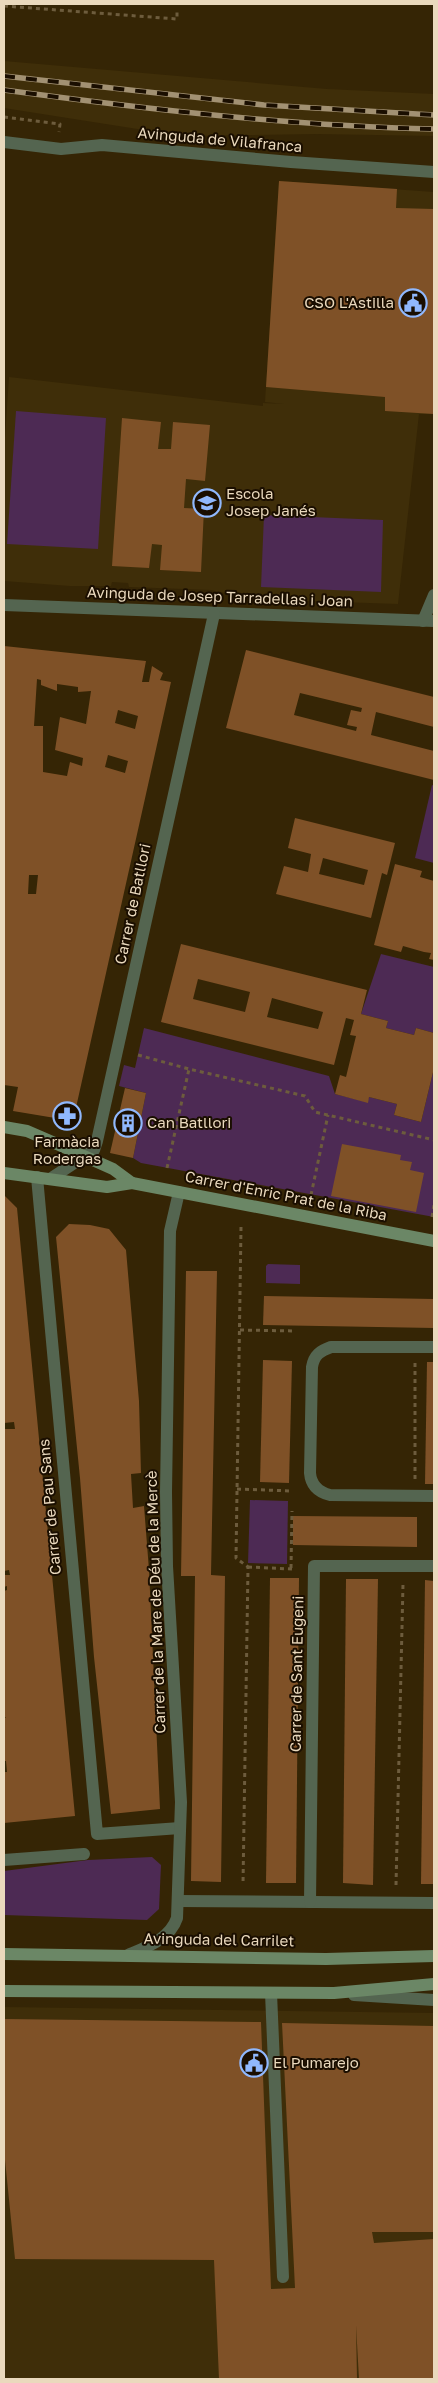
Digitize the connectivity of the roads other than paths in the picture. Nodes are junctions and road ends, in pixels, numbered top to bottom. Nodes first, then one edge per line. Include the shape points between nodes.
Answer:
1 (4, 142) edge
2 (434, 172) edge
3 (434, 596) edge
4 (4, 605) edge
5 (214, 614) junction
6 (428, 621) edge
7 (4, 1126) edge
8 (83, 1157) junction
9 (4, 1173) edge
10 (44, 1178) junction
11 (132, 1183) junction
12 (179, 1192) junction
13 (434, 1241) edge
14 (434, 1347) edge
15 (434, 1496) edge
16 (434, 1566) edge
17 (180, 1828) junction
18 (84, 1854) dead end
19 (4, 1860) edge
20 (178, 1901) junction
21 (310, 1902) junction
22 (434, 1903) edge
23 (4, 1954) edge
24 (128, 1955) junction
25 (434, 1956) edge
26 (434, 1984) edge
27 (4, 1991) edge
28 (271, 1993) junction
29 (334, 1993) junction
30 (434, 2000) edge
31 (283, 2277) dead end

1 - 2 street, Avinguda de Vilafranca via 61,149 102,146
3 - 6 street
4 - 5 street, Avinguda de Josep Tarradellas i Joan
5 - 6 street, Avinguda de Josep Tarradellas i Joan
5 - 8 street, Carrer de Batllori via 97,1141 94,1150
7 - 8 main road, Carrer d'Enric Prat de la Riba via 27,1131
8 - 10 street, Carrer de Batllori
8 - 11 main road, Carrer d'Enric Prat de la Riba via 113,1169
9 - 10 main road, Carrer d'Enric Prat de la Riba
10 - 11 main road, Carrer d'Enric Prat de la Riba via 107,1187
10 - 17 street, Carrer de Pau Sans via 98,1834
11 - 12 main road, Carrer d'Enric Prat de la Riba
12 - 13 main road, Carrer d'Enric Prat de la Riba
12 - 17 street, Carrer de la Mare de Déu de la Mercè via 170,1231 166,1492
14 - 15 street via 331,1348 315,1356 312,1367 310,1473 312,1484 330,1495
16 - 21 street, Carrer de Sant Eugeni via 314,1566
17 - 20 street, Carrer de la Mare de Déu de la Mercè
18 - 19 street
20 - 21 street
20 - 24 street, Carrer de la Mare de Déu de la Mercè via 174,1926 150,1946
21 - 22 street
23 - 24 main road, Avinguda del Carrilet
24 - 25 main road, Avinguda del Carrilet
26 - 29 main road
27 - 28 main road
28 - 29 main road
28 - 31 street
29 - 30 street

